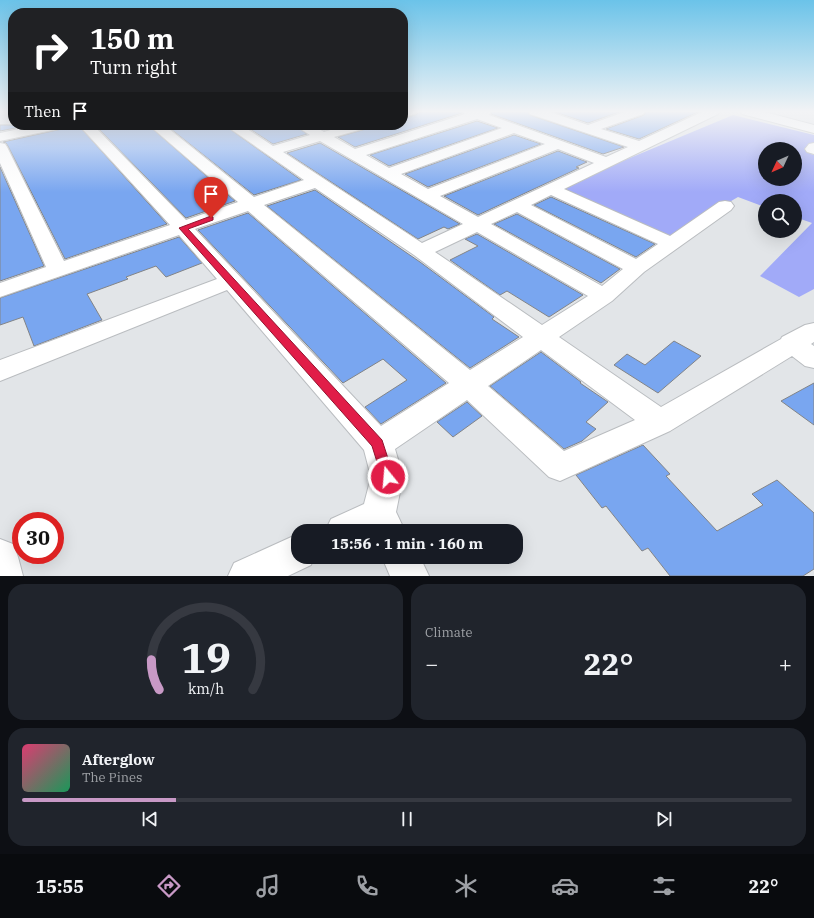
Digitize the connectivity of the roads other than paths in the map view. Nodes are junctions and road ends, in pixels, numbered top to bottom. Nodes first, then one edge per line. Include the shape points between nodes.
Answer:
1 (98, 138) edge
2 (172, 138) edge
3 (252, 138) edge
4 (317, 138) edge
5 (326, 138) edge
6 (401, 138) edge
7 (488, 138) edge
8 (537, 138) edge
9 (615, 138) edge
10 (656, 138) edge
11 (556, 145) junction
12 (639, 146) junction
13 (0, 147) edge
14 (814, 147) edge
15 (814, 150) edge
16 (272, 151) junction
17 (354, 154) junction
18 (606, 162) junction
19 (389, 173) junction
20 (318, 181) junction
21 (551, 189) junction
22 (428, 195) junction
23 (252, 204) junction
24 (518, 205) junction
25 (725, 206) dead end
26 (478, 224) junction
27 (183, 228) junction
28 (671, 243) junction
29 (421, 251) junction
30 (637, 268) junction
31 (58, 270) junction
32 (230, 281) junction
33 (0, 290) edge
34 (604, 296) junction
35 (540, 337) junction
36 (802, 337) edge
37 (814, 359) edge
38 (0, 371) edge
39 (469, 385) junction
40 (660, 422) junction
41 (378, 444) junction
42 (382, 523) edge
43 (291, 555) edge
44 (0, 556) edge
45 (404, 564) edge
46 (4, 576) edge
47 (247, 576) edge
48 (410, 576) edge

1 - 27 street
2 - 23 street
3 - 16 street
4 - 16 street
5 - 17 street
6 - 17 street
7 - 19 street
8 - 11 street
9 - 12 street
10 - 12 street
11 - 18 street
11 - 22 street
12 - 18 street
13 - 31 street
14 - 15 street
16 - 20 street
17 - 19 street
18 - 21 street
19 - 22 street
20 - 23 street
20 - 29 street
21 - 24 street
21 - 28 street
22 - 26 street
23 - 27 street
23 - 39 street
24 - 26 street
24 - 30 street
25 - 28 street
26 - 29 street
26 - 34 street
27 - 31 street
27 - 32 street
28 - 30 street
29 - 35 street
30 - 34 street
31 - 33 street
32 - 38 street
32 - 41 street
34 - 35 street
35 - 39 street
35 - 40 street
36 - 37 street
36 - 40 street
39 - 40 street via 560,468
39 - 41 street
41 - 42 street via 388,477
43 - 47 street
44 - 46 street
45 - 48 street

